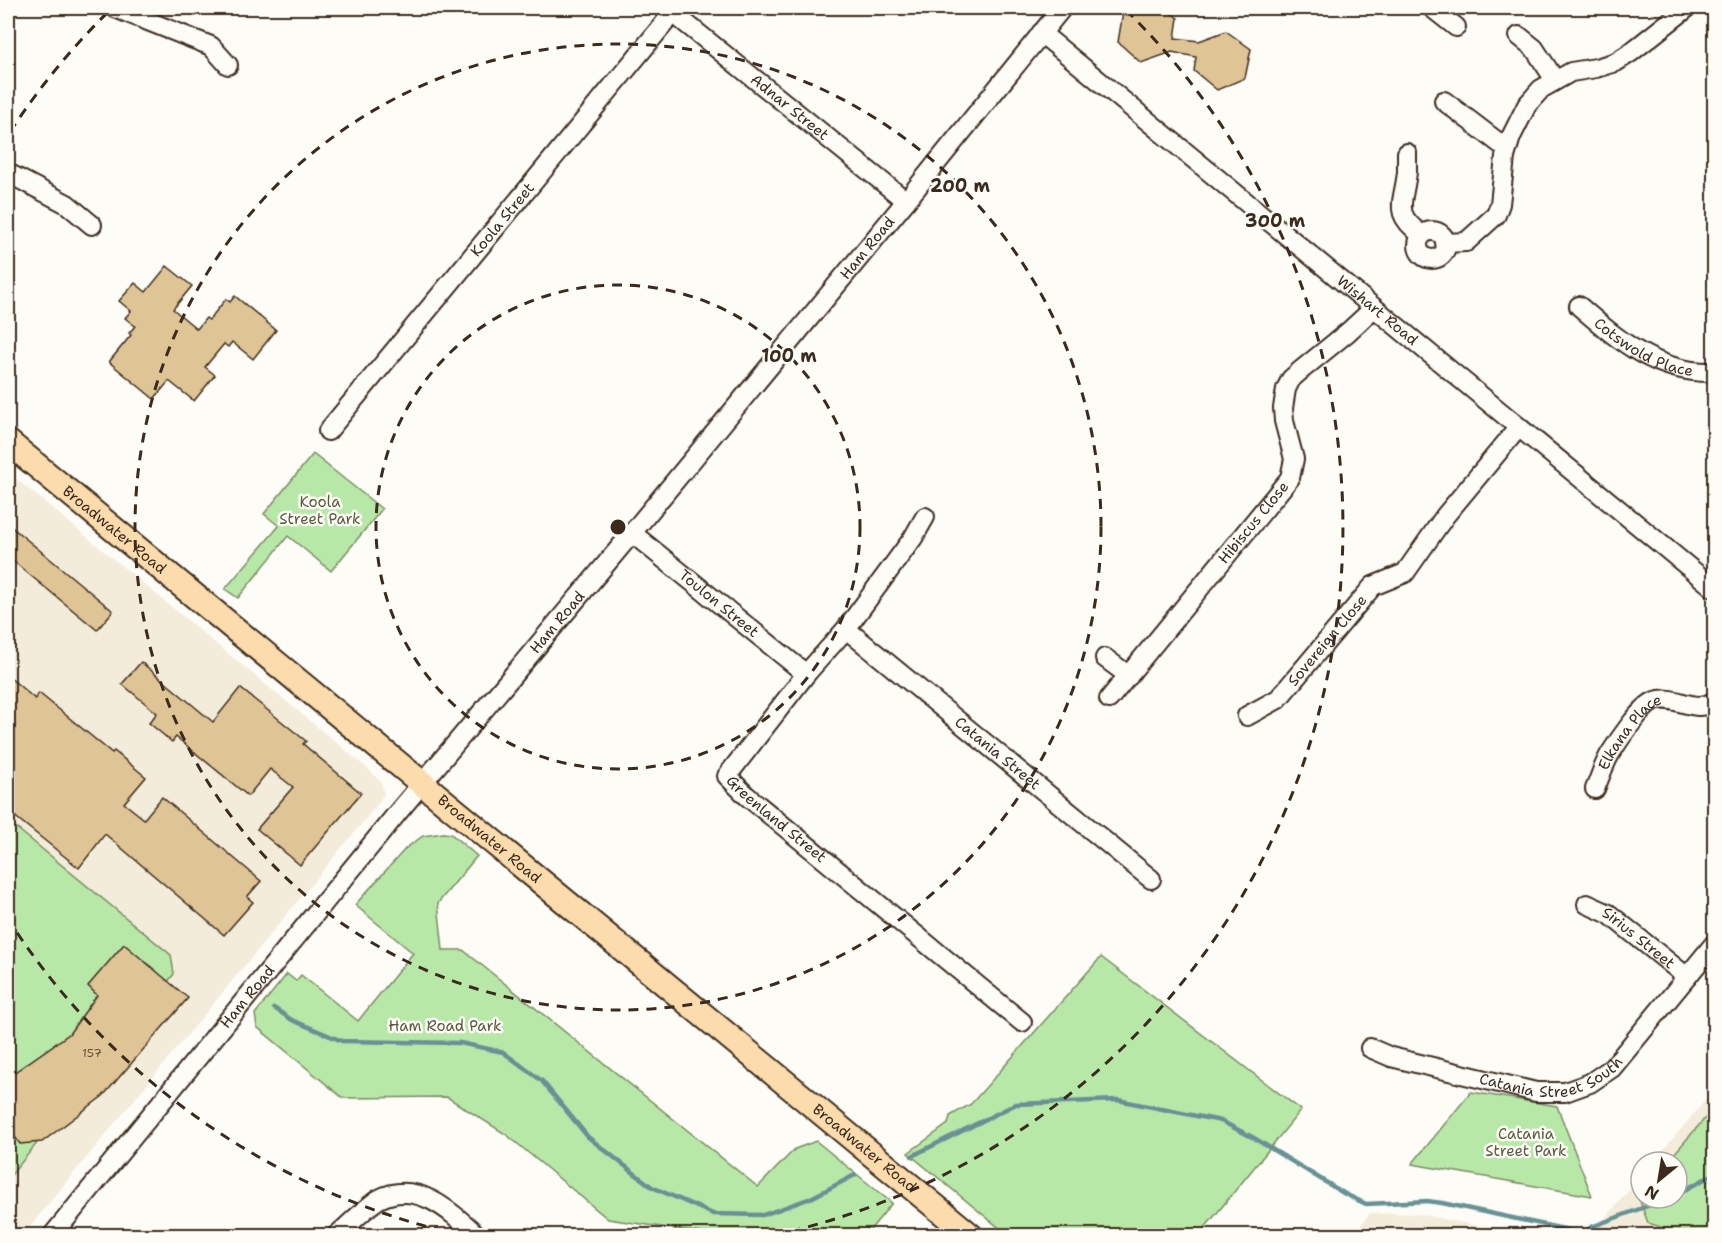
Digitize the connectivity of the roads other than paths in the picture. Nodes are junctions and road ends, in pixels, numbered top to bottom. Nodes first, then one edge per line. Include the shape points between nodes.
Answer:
1 (115, 8) edge
2 (1062, 8) edge
3 (1432, 8) edge
4 (1686, 8) edge
5 (675, 10) edge
6 (1456, 27) dead end
7 (1041, 33) junction
8 (1519, 36) dead end
9 (228, 65) dead end
10 (1555, 80) junction
11 (1444, 101) dead end
12 (1507, 149) junction
13 (1407, 153) dead end
14 (8, 173) edge
15 (906, 201) junction
16 (92, 225) dead end
17 (1579, 306) dead end
18 (1374, 308) junction
19 (1714, 372) edge
20 (1519, 427) junction
21 (328, 431) dead end
22 (8, 442) edge
23 (925, 517) dead end
24 (632, 533) junction
25 (1711, 579) edge
26 (846, 629) junction
27 (1105, 658) dead end
28 (806, 674) junction
29 (1129, 676) junction
30 (1109, 699) dead end
31 (1714, 701) edge
32 (1247, 716) dead end
33 (421, 784) junction
34 (1595, 789) dead end
35 (1151, 879) dead end
36 (1587, 904) dead end
37 (1714, 944) edge
38 (1687, 977) junction
39 (1022, 1022) dead end
40 (1370, 1048) dead end
41 (58, 1233) edge
42 (336, 1236) edge
43 (478, 1236) edge
44 (971, 1236) edge

1 - 9 street via 211,46
2 - 7 street, Ham Road
3 - 6 street
4 - 10 street via 1616,62 1571,72
5 - 15 street, Adnar Street
5 - 21 street, Koola Street
7 - 15 street, Ham Road
7 - 18 street, Wishart Road
8 - 10 street via 1534,48
10 - 12 street via 1527,105
11 - 12 street
12 - 13 street via 1496,215 1466,242 1445,243 1440,255 1427,258 1418,247 1422,235 1401,212
14 - 16 street via 67,204
15 - 24 street, Ham Road
17 - 19 street, Cotswold Place via 1648,358 1672,368
18 - 20 street, Wishart Road
18 - 29 street, Hibiscus Close via 1291,380 1283,408 1294,459 1290,478
20 - 25 street, Wishart Road
20 - 32 street, Sovereign Close via 1445,516 1405,573 1373,586 1278,699
22 - 33 main road, Broadwater Road
23 - 26 street, Greenland Street
24 - 28 street, Toulon Street
24 - 33 street, Ham Road
26 - 28 street, Greenland Street
26 - 35 street, Catania Street
27 - 29 street
28 - 39 street, Greenland Street via 727,776
29 - 30 street, Hibiscus Close
31 - 34 street, Elkana Place via 1698,706 1655,700 1641,712 1609,755
33 - 41 street, Ham Road
33 - 44 main road, Broadwater Road
36 - 38 street, Sirius Street via 1609,914
37 - 38 street, Catania Street South
38 - 40 street, Catania Street South via 1612,1068 1590,1083 1564,1092 1536,1092 1391,1057
42 - 43 street via 379,1199 421,1194 447,1209

